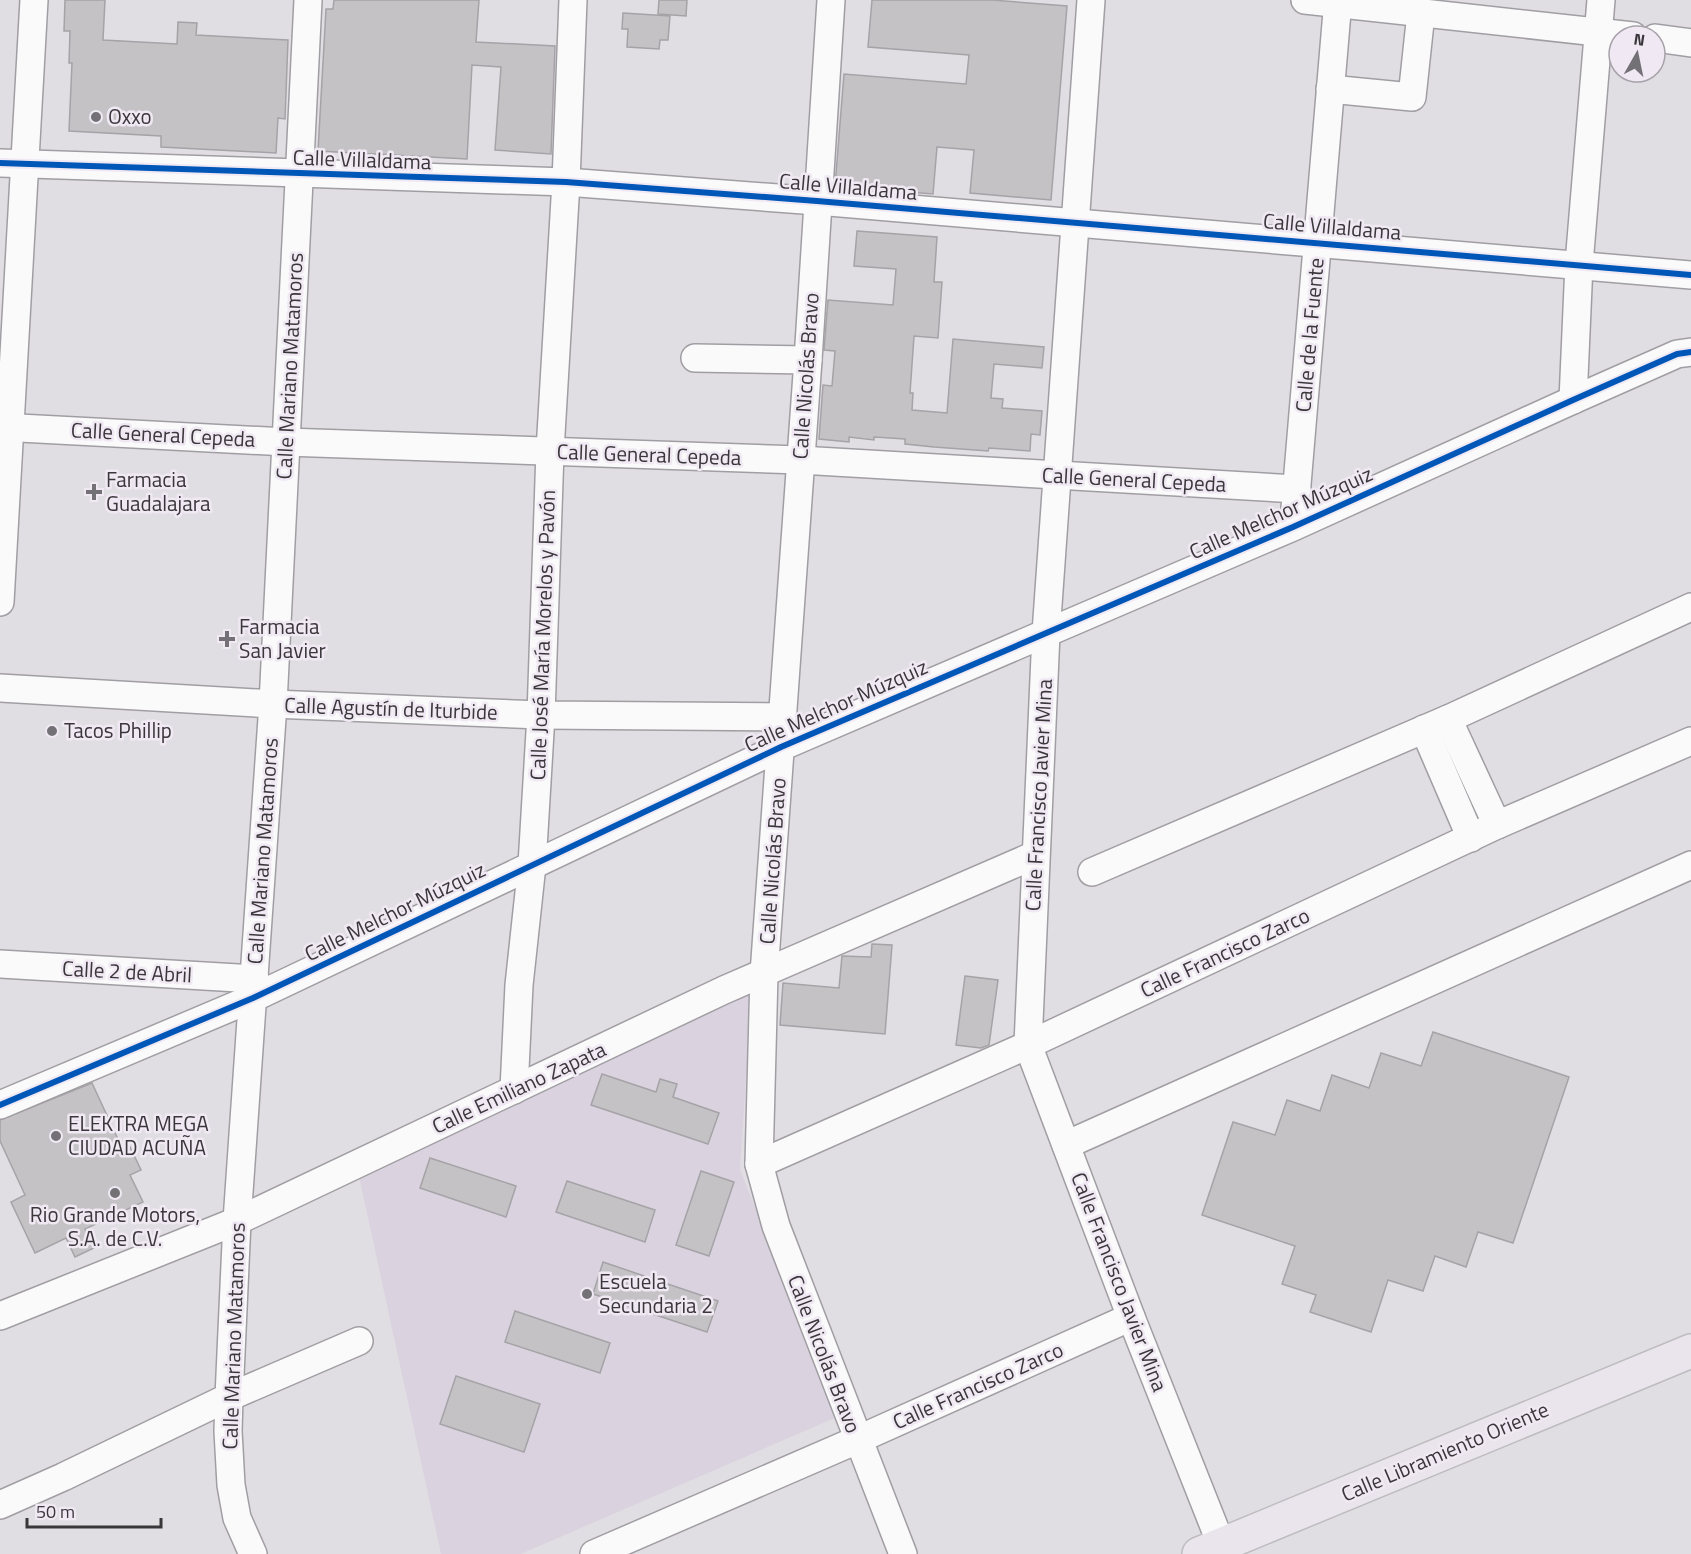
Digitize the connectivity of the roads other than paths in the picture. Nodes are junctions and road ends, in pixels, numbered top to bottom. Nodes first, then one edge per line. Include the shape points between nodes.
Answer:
1 (34, 0) edge
2 (308, 0) edge
3 (573, 0) edge
4 (831, 0) edge
5 (1091, 0) edge
6 (1305, 0) edge
7 (1602, 0) edge
8 (1338, 2) edge
9 (1421, 13) junction
10 (1598, 32) junction
11 (1607, 33) edge
12 (1667, 40) edge
13 (1691, 43) edge
14 (1330, 90) junction
15 (12, 164) edge
16 (300, 174) junction
17 (566, 182) junction
18 (817, 201) junction
19 (1076, 223) junction
20 (1317, 243) junction
21 (1579, 264) junction
22 (1691, 275) edge
23 (1691, 352) edge
24 (695, 358) dead end
25 (808, 360) junction
26 (1573, 400) junction
27 (5, 427) edge
28 (286, 442) junction
29 (550, 451) junction
30 (800, 460) junction
31 (1057, 475) junction
32 (1297, 489) junction
33 (1293, 527) junction
34 (0, 602) edge
35 (1691, 608) edge
36 (1046, 633) junction
37 (0, 688) edge
38 (273, 704) junction
39 (541, 716) junction
40 (782, 717) junction
41 (1448, 719) junction
42 (1424, 729) junction
43 (1691, 741) edge
44 (781, 747) junction
45 (1497, 825) junction
46 (1471, 838) junction
47 (1035, 855) junction
48 (532, 865) junction
49 (1691, 865) edge
50 (1092, 872) dead end
51 (0, 964) edge
52 (764, 974) junction
53 (254, 989) junction
54 (1028, 1045) junction
55 (514, 1090) junction
56 (0, 1105) edge
57 (1066, 1145) junction
58 (759, 1164) junction
59 (237, 1221) junction
60 (0, 1316) edge
61 (1131, 1317) junction
62 (359, 1341) dead end
63 (1691, 1351) edge
64 (229, 1397) junction
65 (857, 1440) junction
66 (0, 1505) edge
67 (1215, 1551) edge
68 (253, 1554) edge
69 (594, 1554) edge
70 (903, 1554) edge

1 - 15 street
2 - 16 street, Calle Mariano Matamoros
3 - 17 street, Calle José María Morelos y Pavón
4 - 18 street, Calle Nicolás Bravo
5 - 19 street, Calle Francisco Javier Mina
6 - 8 street
7 - 10 street
8 - 9 street
8 - 14 street, Calle de la Fuente
9 - 10 street
9 - 14 street via 1412,97
10 - 11 street
10 - 21 street
12 - 13 street
14 - 20 street, Calle de la Fuente
15 - 16 street, Calle Villaldama
15 - 27 street
16 - 17 street, Calle Villaldama
16 - 28 street, Calle Mariano Matamoros
17 - 18 street, Calle Villaldama
17 - 29 street, Calle José María Morelos y Pavón
18 - 19 street, Calle Villaldama
18 - 25 street, Calle Nicolás Bravo
19 - 20 street, Calle Villaldama
19 - 31 street, Calle Francisco Javier Mina
20 - 21 street, Calle Villaldama
20 - 32 street, Calle de la Fuente
21 - 22 street, Calle Villaldama
21 - 26 street
23 - 26 street, Calle Melchor Múzquiz via 1677,354
24 - 25 street
25 - 30 street, Calle Nicolás Bravo
26 - 33 street, Calle Melchor Múzquiz
27 - 28 street, Calle General Cepeda
27 - 34 street
28 - 29 street, Calle General Cepeda
28 - 38 street, Calle Mariano Matamoros
29 - 30 street, Calle General Cepeda
29 - 39 street, Calle José María Morelos y Pavón
30 - 31 street, Calle General Cepeda
30 - 40 street, Calle Nicolás Bravo
31 - 32 street, Calle General Cepeda
31 - 36 street, Calle Francisco Javier Mina
32 - 33 street, Calle de la Fuente
33 - 36 street, Calle Melchor Múzquiz
35 - 41 street
36 - 44 street, Calle Melchor Múzquiz
36 - 47 street, Calle Francisco Javier Mina
37 - 38 street, Calle Agustín de Iturbide
38 - 39 street, Calle Agustín de Iturbide
38 - 53 street, Calle Mariano Matamoros
39 - 40 street, Calle Agustín de Iturbide
39 - 48 street, Calle José María Morelos y Pavón
40 - 44 street, Calle Nicolás Bravo
41 - 42 street
41 - 45 street
42 - 46 street
42 - 50 street
43 - 45 street, Calle Francisco Zarco
44 - 48 street, Calle Melchor Múzquiz
44 - 52 street, Calle Nicolás Bravo
45 - 46 street, Calle Francisco Zarco
46 - 54 street, Calle Francisco Zarco
47 - 52 street, Calle Emiliano Zapata
47 - 54 street, Calle Francisco Javier Mina
48 - 53 street, Calle Melchor Múzquiz
48 - 55 street, Calle José María Morelos y Pavón via 519,985
49 - 57 street
51 - 53 street, Calle 2 de Abril
52 - 55 street, Calle Emiliano Zapata
52 - 58 street, Calle Nicolás Bravo
53 - 56 street, Calle Melchor Múzquiz
53 - 59 street, Calle Mariano Matamoros
54 - 57 street, Calle Francisco Javier Mina
54 - 58 street, Calle Francisco Zarco
55 - 59 street, Calle Emiliano Zapata
57 - 61 street, Calle Francisco Javier Mina
58 - 65 street, Calle Nicolás Bravo via 776,1226
59 - 60 street, Calle Emiliano Zapata
59 - 64 street, Calle Mariano Matamoros
61 - 65 street, Calle Francisco Zarco
61 - 67 street, Calle Francisco Javier Mina
62 - 64 street
63 - 67 main road, Calle Libramiento Oriente
64 - 66 street
64 - 68 street, Calle Mariano Matamoros via 231,1485 237,1518
65 - 69 street, Calle Francisco Zarco
65 - 70 street, Calle Nicolás Bravo

